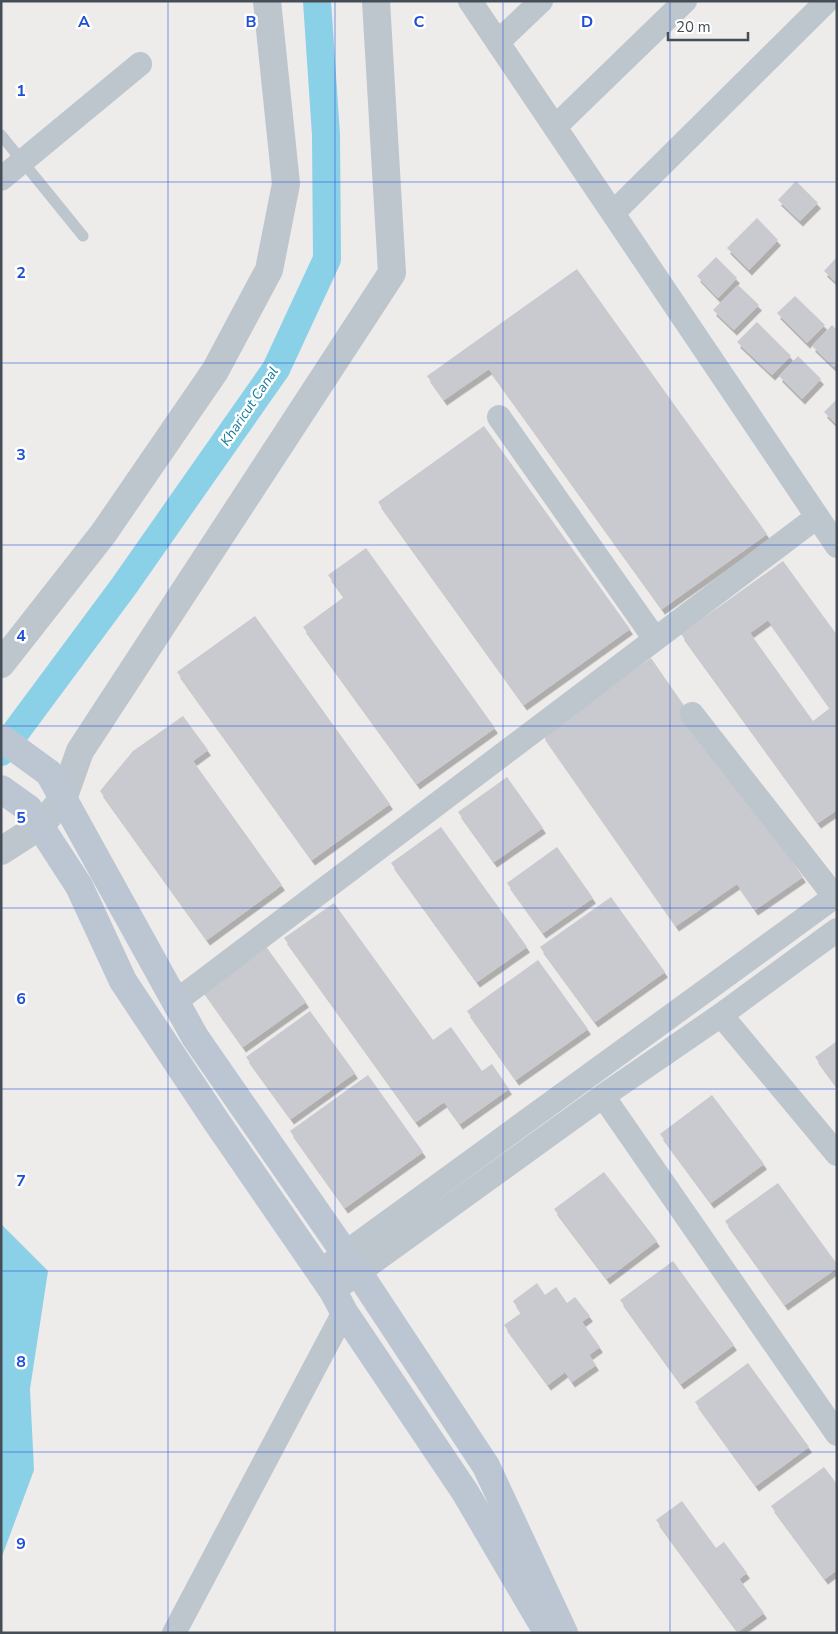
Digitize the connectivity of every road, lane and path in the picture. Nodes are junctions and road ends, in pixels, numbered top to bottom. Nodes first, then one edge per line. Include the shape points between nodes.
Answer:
1 (267, 1) edge
2 (376, 1) edge
3 (470, 1) edge
4 (541, 1) edge
5 (685, 1) edge
6 (827, 1) edge
7 (498, 42) junction
8 (140, 64) dead end
9 (555, 127) junction
10 (1, 135) edge
11 (23, 161) junction
12 (1, 180) edge
13 (613, 213) junction
14 (82, 236) dead end
15 (498, 418) dead end
16 (817, 517) junction
17 (835, 540) edge
18 (655, 640) junction
19 (1, 664) edge
20 (692, 714) dead end
21 (1, 738) edge
22 (1, 789) edge
23 (63, 799) junction
24 (34, 818) junction
25 (1, 851) edge
26 (836, 896) edge
27 (837, 930) edge
28 (175, 1002) junction
29 (721, 1015) junction
30 (603, 1096) junction
31 (837, 1154) edge
32 (352, 1263) junction
33 (332, 1292) junction
34 (837, 1434) edge
35 (174, 1633) edge
36 (548, 1633) edge
37 (564, 1633) edge

1 - 19 street via 286,184 269,270 215,371 103,534
2 - 23 street via 392,273 80,751
3 - 7 street
4 - 7 street
5 - 9 street
6 - 13 street
7 - 9 street
8 - 11 street
9 - 13 street
10 - 11 lane
11 - 12 street
11 - 14 lane
13 - 16 street
15 - 18 street
16 - 17 street
16 - 18 street
18 - 28 street
20 - 26 street
21 - 23 main road via 49,773
22 - 24 main road
23 - 24 street
23 - 28 main road
24 - 25 street
24 - 33 main road via 79,886 122,981
26 - 32 street
27 - 29 street
28 - 32 main road via 195,1037
29 - 30 street
29 - 31 street
30 - 32 street
30 - 34 street
32 - 33 street
32 - 37 main road via 486,1466
33 - 35 street
33 - 36 main road via 466,1492

